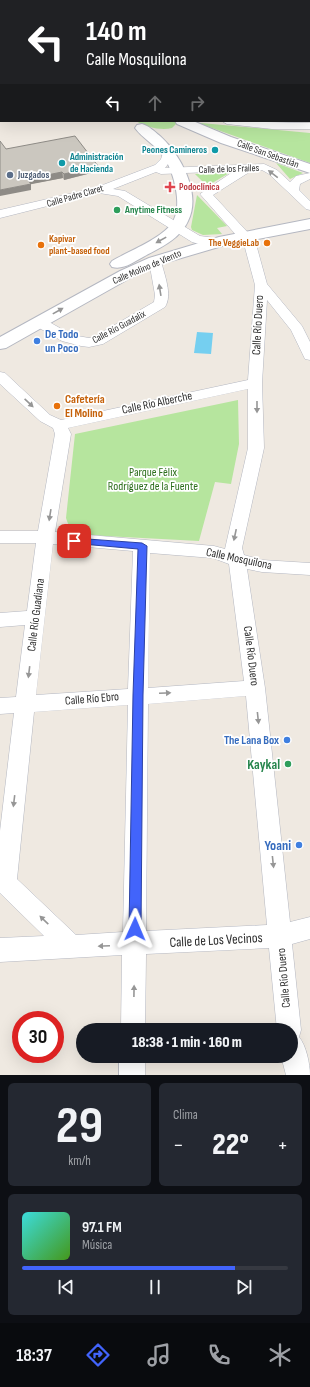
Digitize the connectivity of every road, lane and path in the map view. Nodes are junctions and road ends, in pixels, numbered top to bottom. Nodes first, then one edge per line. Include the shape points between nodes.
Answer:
1 (242, 122) edge
2 (256, 123) edge
3 (136, 125) edge
4 (310, 126) edge
5 (177, 127) edge
6 (168, 152) junction
7 (249, 167) junction
8 (310, 169) edge
9 (179, 170) junction
10 (149, 172) junction
11 (310, 176) edge
12 (118, 188) junction
13 (293, 191) junction
14 (307, 204) edge
15 (0, 214) edge
16 (309, 223) edge
17 (176, 228) junction
18 (246, 237) junction
19 (219, 242) junction
20 (155, 261) junction
21 (260, 285) junction
22 (39, 322) junction
23 (0, 328) edge
24 (0, 344) edge
25 (310, 356) edge
26 (0, 376) edge
27 (255, 383) junction
28 (59, 425) junction
29 (0, 537) edge
30 (46, 539) junction
31 (142, 546) junction
32 (237, 560) junction
33 (310, 569) edge
34 (36, 617) junction
35 (0, 620) edge
36 (255, 688) junction
37 (138, 695) junction
38 (26, 704) junction
39 (0, 706) edge
40 (3, 880) edge
41 (310, 928) edge
42 (280, 936) junction
43 (135, 944) junction
44 (72, 947) junction
45 (0, 950) edge
46 (133, 1023) edge
47 (288, 1023) edge
48 (132, 1063) edge
49 (296, 1063) edge
50 (132, 1075) edge
51 (299, 1075) edge

1 - 2 street
2 - 4 street
3 - 5 main road, Calle San Sebastián via 154,131
3 - 6 main road, Calle Molino de Viento via 155,138
5 - 8 main road, Calle San Sebastián via 226,140
6 - 9 main road, Calle Molino de Viento
6 - 10 street, Calle Padre Claret via 166,160
7 - 9 street, Calle de los Frailes
13 -> 7 street, Calle de los Frailes via 264,167
7 - 18 street via 206,194
9 - 10 street, Calle Padre Claret
9 - 17 main road, Calle Molino de Viento via 185,205
10 - 12 street, Calle Padre Claret
11 - 13 street via 296,181
12 - 15 street, Calle Padre Claret via 99,190
12 - 17 street
13 - 14 street, Calle de los Frailes
16 - 18 main road, Calle Molino de Viento
17 - 19 street via 196,239
17 -> 23 main road, Calle Molino de Viento via 169,236
18 - 19 main road, Calle Molino de Viento
18 - 21 street
19 - 20 main road, Calle Molino de Viento
22 -> 20 main road, Calle Molino de Viento
22 -> 20 street, Calle Río Guadalix via 75,342 98,341 160,304 162,295
21 - 25 street via 297,329
21 - 27 street, Calle Río Duero
22 - 24 main road, Calle Molino de Viento
26 -> 28 street via 46,418
27 - 28 street, Calle Río Alberche
27 -> 32 street, Calle Río Duero via 256,448 234,542
28 -> 30 street, Calle Río Guadiana via 63,434
29 - 30 street, Calle Mosquilona via 27,536
30 - 31 street, Calle Mosquilona
30 - 34 street, Calle Río Guadiana
31 - 32 street, Calle Mosquilona via 214,552
31 - 37 street
32 - 33 street, Calle Mosquilona via 262,566
32 - 36 street, Calle Río Duero
34 - 35 street
34 -> 38 street, Calle Río Guadiana
37 -> 36 street, Calle Río Ebro
36 -> 42 street, Calle Río Duero
37 - 38 street, Calle Río Ebro
37 - 43 street
38 - 39 street, Calle Río Ebro
38 -> 40 street, Calle Río Guadiana
44 -> 40 street
41 - 42 street, Calle de Los Vecinos
42 - 43 street, Calle de Los Vecinos
42 - 47 street, Calle Río Duero
43 -> 44 street, Calle de Los Vecinos
46 -> 43 street
44 - 45 street, Calle de Los Vecinos
48 - 50 street
49 - 51 street

